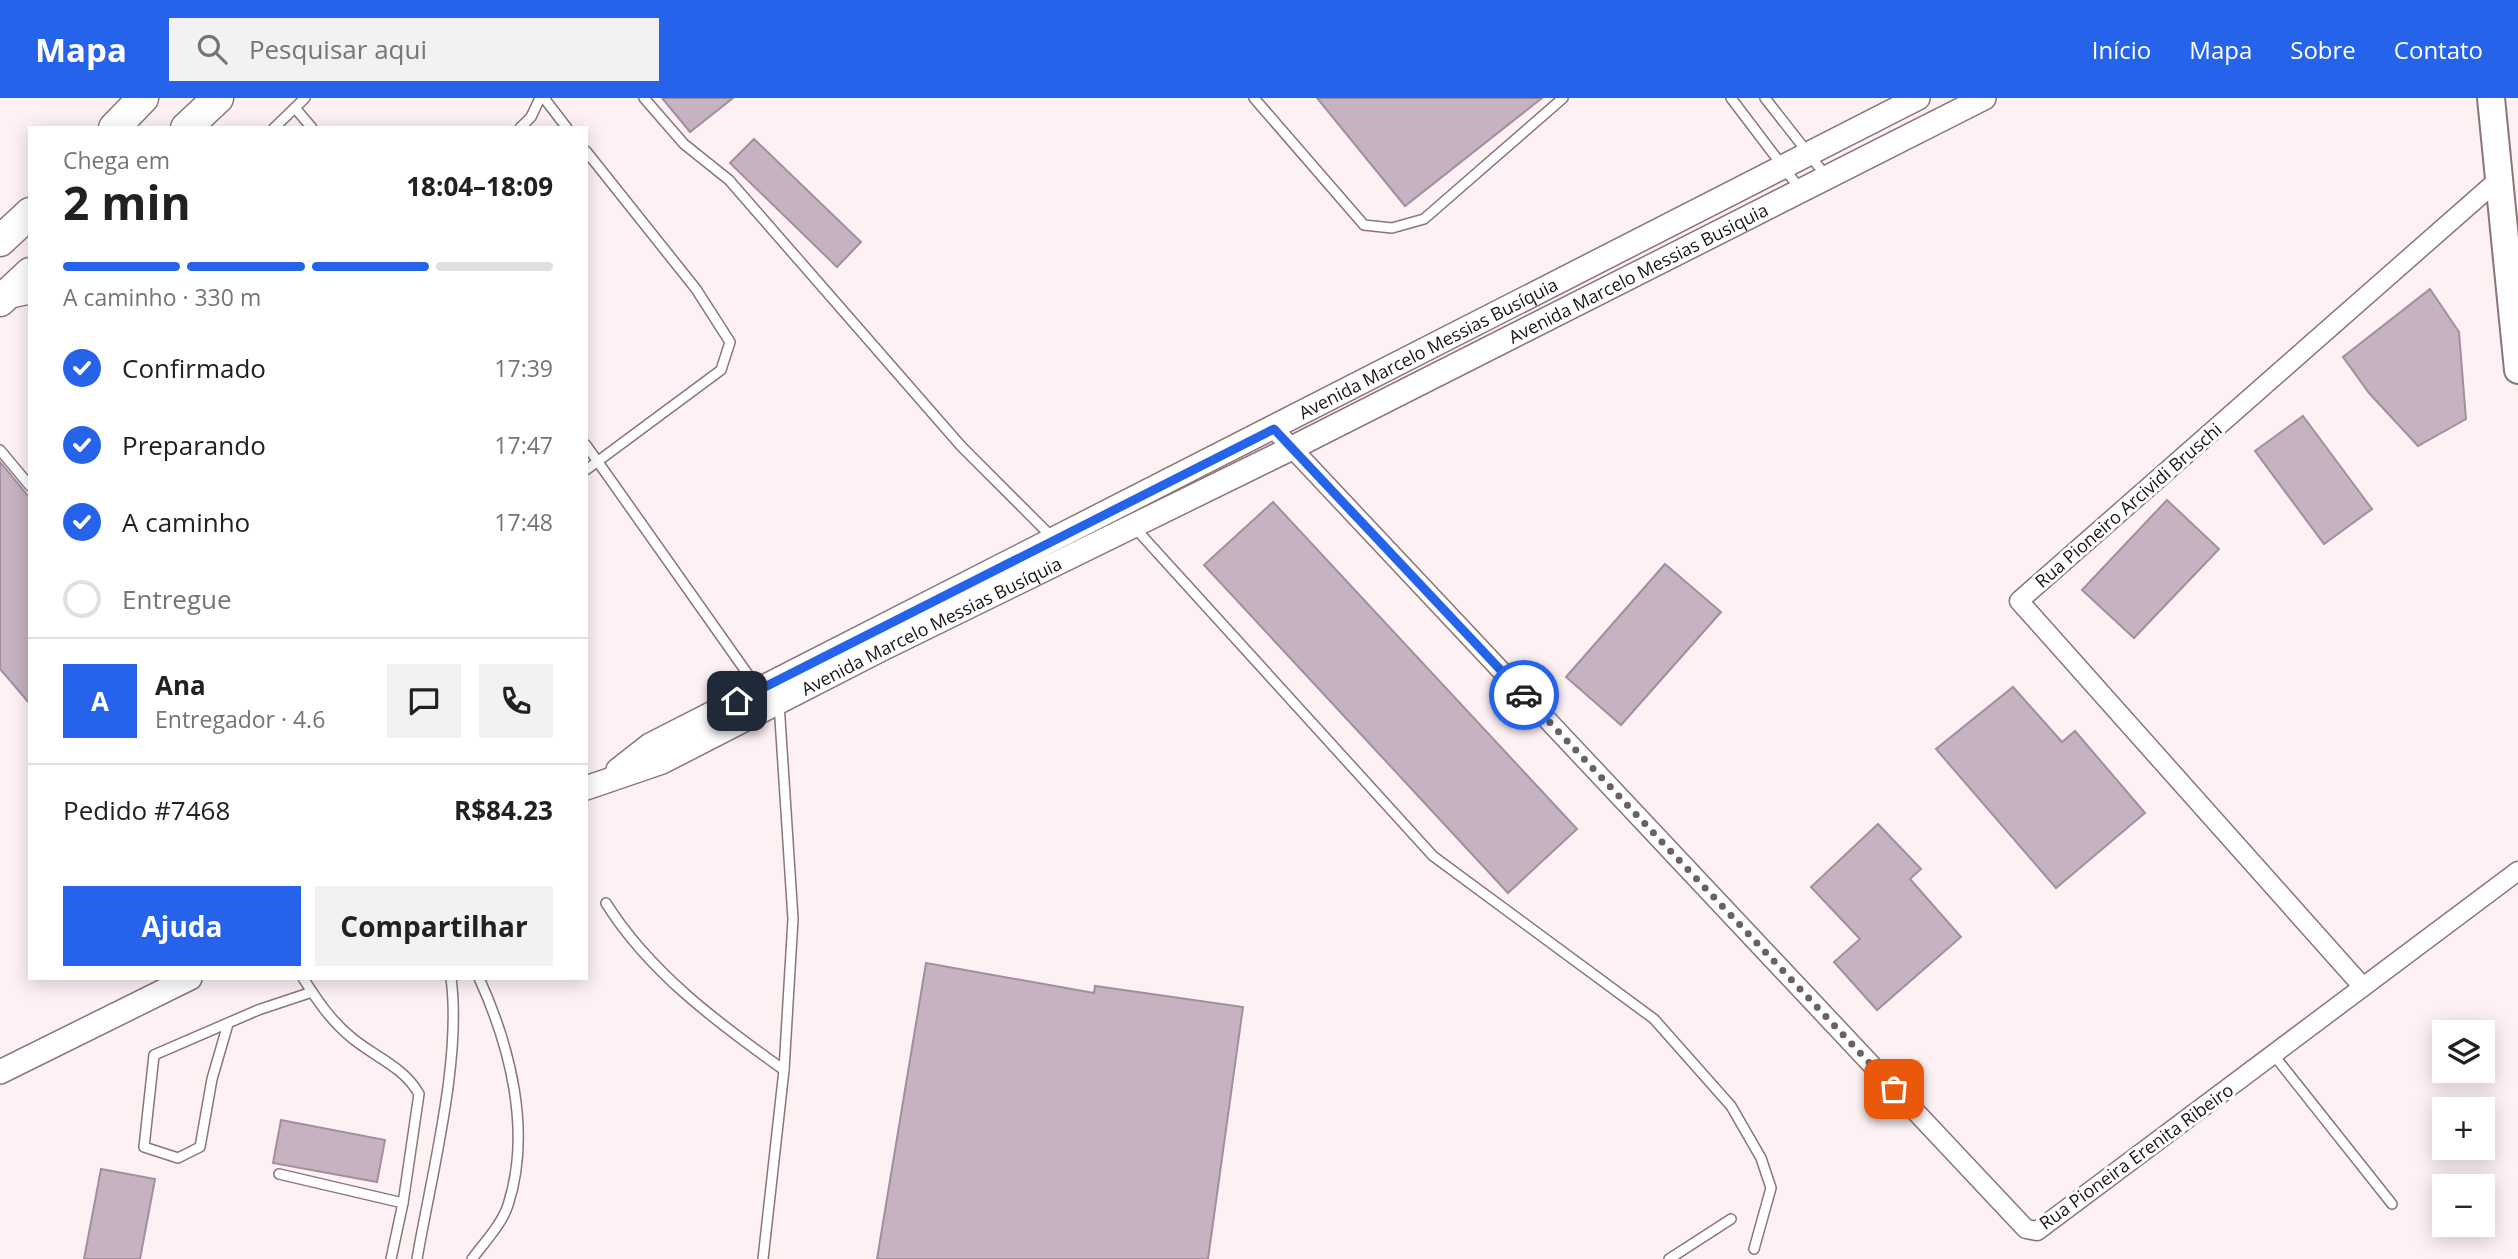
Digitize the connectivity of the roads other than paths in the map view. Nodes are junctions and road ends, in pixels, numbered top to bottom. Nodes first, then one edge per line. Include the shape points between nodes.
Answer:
1 (143, 98) edge
2 (218, 98) edge
3 (305, 98) edge
4 (542, 98) edge
5 (644, 98) edge
6 (1254, 98) edge
7 (1563, 98) edge
8 (1731, 98) edge
9 (1765, 98) edge
10 (1918, 98) edge
11 (1984, 98) edge
12 (2491, 98) edge
13 (295, 108) junction
14 (284, 124) edge
15 (116, 126) edge
16 (188, 126) edge
17 (311, 126) edge
18 (522, 126) edge
19 (565, 126) edge
20 (588, 154) edge
21 (1809, 154) junction
22 (1784, 167) junction
23 (1828, 177) junction
24 (2499, 179) junction
25 (1801, 191) junction
26 (28, 215) edge
27 (0, 241) edge
28 (28, 275) edge
29 (28, 299) edge
30 (0, 301) edge
31 (0, 306) edge
32 (2518, 370) edge
33 (1274, 429) junction
34 (588, 447) edge
35 (1292, 448) junction
36 (0, 450) edge
37 (599, 460) junction
38 (588, 468) edge
39 (28, 484) edge
40 (1135, 527) junction
41 (1055, 540) junction
42 (1070, 558) junction
43 (875, 641) junction
44 (769, 696) junction
45 (595, 784) edge
46 (2518, 871) edge
47 (606, 903) dead end
48 (186, 980) edge
49 (304, 980) edge
50 (451, 980) edge
51 (480, 980) edge
52 (2363, 987) junction
53 (312, 992) junction
54 (228, 1024) junction
55 (2273, 1054) junction
56 (784, 1070) junction
57 (0, 1072) edge
58 (279, 1174) dead end
59 (403, 1203) junction
60 (2392, 1204) dead end
61 (1731, 1219) dead end
62 (1754, 1249) dead end
63 (391, 1259) edge
64 (417, 1259) edge
65 (472, 1259) edge
66 (763, 1259) edge
67 (1669, 1259) edge

1 - 15 highway
2 - 16 highway
3 - 13 lane
4 - 18 lane
4 - 19 lane
5 - 41 lane via 684,144 729,180 961,446
6 - 7 lane via 1364,225 1392,228 1424,219
8 - 22 lane
9 - 21 lane
10 - 21 street, Avenida Marcelo Messias Busíquia
11 - 23 street, Avenida Marcelo Messias Busiquia
12 - 24 main road
13 - 14 lane
13 - 17 lane
20 - 37 lane via 696,289 730,342 721,370
21 - 22 street, Avenida Marcelo Messias Busíquia
21 - 23 lane
22 - 25 lane
22 - 33 street, Avenida Marcelo Messias Busíquia
23 - 25 street, Avenida Marcelo Messias Busiquia
24 - 32 main road
24 - 52 street, Rua Pioneiro Arcividi Bruschi via 2019,601
25 - 35 street, Avenida Marcelo Messias Busiquia
26 - 27 highway
28 - 30 highway
29 - 31 lane
33 - 35 street, Rua Pioneira Erenita Ribeiro
33 - 41 street, Avenida Marcelo Messias Busíquia
34 - 37 lane
35 - 40 street, Avenida Marcelo Messias Busíquia
35 - 55 street, Rua Pioneira Erenita Ribeiro via 2026,1229 2037,1231
36 - 39 lane
37 - 38 lane
37 - 44 lane
40 - 42 street, Avenida Marcelo Messias Busíquia
40 - 62 lane via 1433,856 1654,1019 1731,1106 1771,1188
41 - 42 lane
41 - 43 street, Avenida Marcelo Messias Busíquia
42 - 43 street, Avenida Marcelo Messias Busíquia
43 - 44 street, Avenida Marcelo Messias Busíquia
44 - 45 street, Avenida Marcelo Messias Busíquia via 650,745
44 - 56 lane via 793,919
46 - 52 street, Rua Pioneira Erenita Ribeiro
47 - 56 lane via 627,936 698,1004
48 - 57 street
49 - 53 lane
50 - 64 lane via 455,1010 451,1051
51 - 65 lane via 499,1023 512,1079 518,1147 508,1206
52 - 55 street, Rua Pioneira Erenita Ribeiro
53 - 54 lane
53 - 59 lane via 352,1038 411,1079 419,1094
54 - 54 lane via 154,1055 144,1147 178,1158 200,1147
55 - 60 lane
56 - 66 lane
58 - 59 lane
59 - 63 lane
61 - 67 lane

